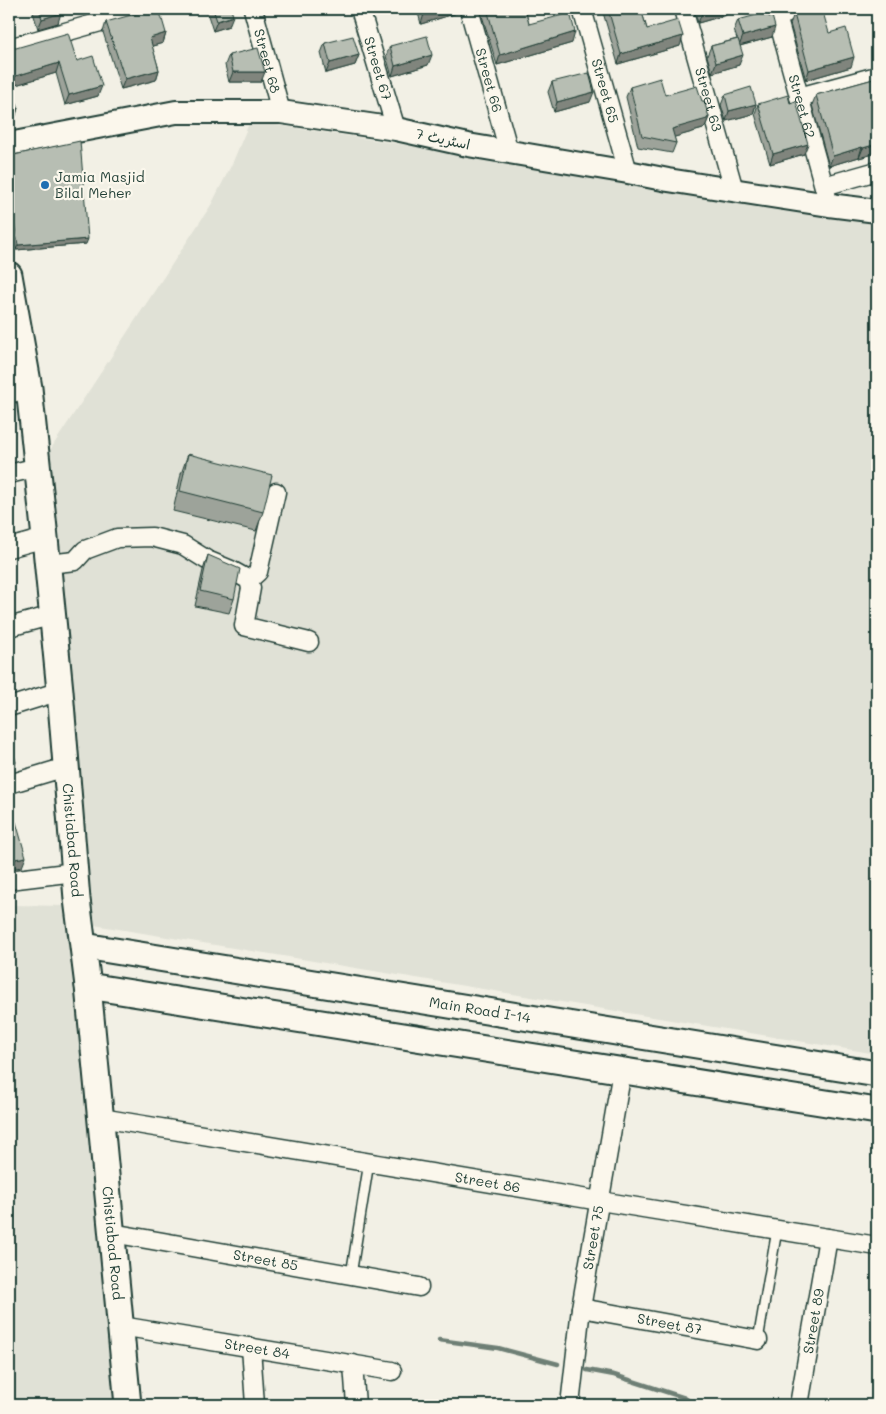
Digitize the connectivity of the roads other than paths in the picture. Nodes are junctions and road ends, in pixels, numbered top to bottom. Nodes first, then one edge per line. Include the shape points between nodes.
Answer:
1 (146, 9) edge
2 (253, 9) edge
3 (360, 9) edge
4 (469, 9) edge
5 (582, 9) edge
6 (683, 9) edge
7 (803, 9) edge
8 (777, 12) edge
9 (9, 48) edge
10 (877, 76) edge
11 (799, 97) junction
12 (281, 112) junction
13 (396, 129) junction
14 (9, 144) edge
15 (509, 152) junction
16 (877, 171) edge
17 (628, 172) junction
18 (734, 190) junction
19 (826, 195) junction
20 (877, 211) edge
21 (9, 275) edge
22 (12, 313) edge
23 (19, 391) edge
24 (38, 467) junction
25 (9, 474) edge
26 (276, 492) dead end
27 (45, 538) junction
28 (9, 548) edge
29 (48, 564) junction
30 (249, 580) junction
31 (53, 615) junction
32 (9, 627) edge
33 (308, 642) dead end
34 (60, 691) junction
35 (9, 707) edge
36 (66, 767) junction
37 (9, 784) edge
38 (75, 872) junction
39 (9, 880) edge
40 (84, 946) junction
41 (88, 986) junction
42 (622, 1071) junction
43 (877, 1074) edge
44 (877, 1111) edge
45 (100, 1118) junction
46 (369, 1162) junction
47 (600, 1201) junction
48 (777, 1230) junction
49 (112, 1233) junction
50 (828, 1238) junction
51 (877, 1246) edge
52 (351, 1275) junction
53 (419, 1287) dead end
54 (581, 1308) junction
55 (121, 1326) junction
56 (758, 1340) joint
57 (251, 1347) junction
58 (353, 1364) junction
59 (392, 1371) dead end
60 (128, 1405) edge
61 (256, 1405) edge
62 (356, 1405) edge
63 (570, 1405) edge
64 (799, 1405) edge

1 - 9 street
2 - 12 street, Street 68
3 - 13 street, Street 67
4 - 15 street, Street 66
5 - 17 street, Street 65
6 - 18 street, Street 63
7 - 8 street
8 - 11 street, Street 62
10 - 11 street
11 - 19 street, Street 62
12 - 13 street, اسٹریٹ 7
12 - 14 street, اسٹریٹ 7 via 176,112
13 - 15 street, اسٹریٹ 7
15 - 17 street, اسٹریٹ 7
16 - 19 street
17 - 18 street, اسٹریٹ 7
18 - 19 street, اسٹریٹ 7
19 - 20 street, اسٹریٹ 7
21 - 22 main road, Chistiabad Road
22 - 23 main road, Chistiabad Road
23 - 24 main road, Chistiabad Road
24 - 25 street
24 - 27 main road, Chistiabad Road
26 - 30 street via 258,572
27 - 28 street
27 - 29 main road, Chistiabad Road
29 - 30 street via 75,561 85,550 117,538 152,537 183,545
29 - 31 main road, Chistiabad Road
30 - 33 street via 251,588 244,626
31 - 32 street
31 - 34 main road, Chistiabad Road
34 - 35 street
34 - 36 main road, Chistiabad Road
36 - 37 street
36 - 38 main road, Chistiabad Road
38 - 39 street
38 - 40 main road, Chistiabad Road
40 - 41 main road, Chistiabad Road
40 - 43 main road, Main Road I-14
41 - 42 main road
41 - 45 main road, Chistiabad Road
42 - 44 main road
42 - 47 street, Street 75
45 - 46 street, Street 86
45 - 49 main road, Chistiabad Road
46 - 47 street, Street 86
46 - 52 lane
47 - 48 street, Street 86
47 - 54 street, Street 75
48 - 50 street, Street 86
48 - 56 lane
49 - 52 street, Street 85
49 - 55 main road, Chistiabad Road
50 - 51 street, Street 86
50 - 64 street, Street 89
52 - 53 street, Street 85
54 - 56 street, Street 87
54 - 63 street, Street 75
55 - 57 street, Street 84
55 - 60 main road, Chistiabad Road
57 - 58 street, Street 84
57 - 61 street
58 - 59 street, Street 84
58 - 62 street

